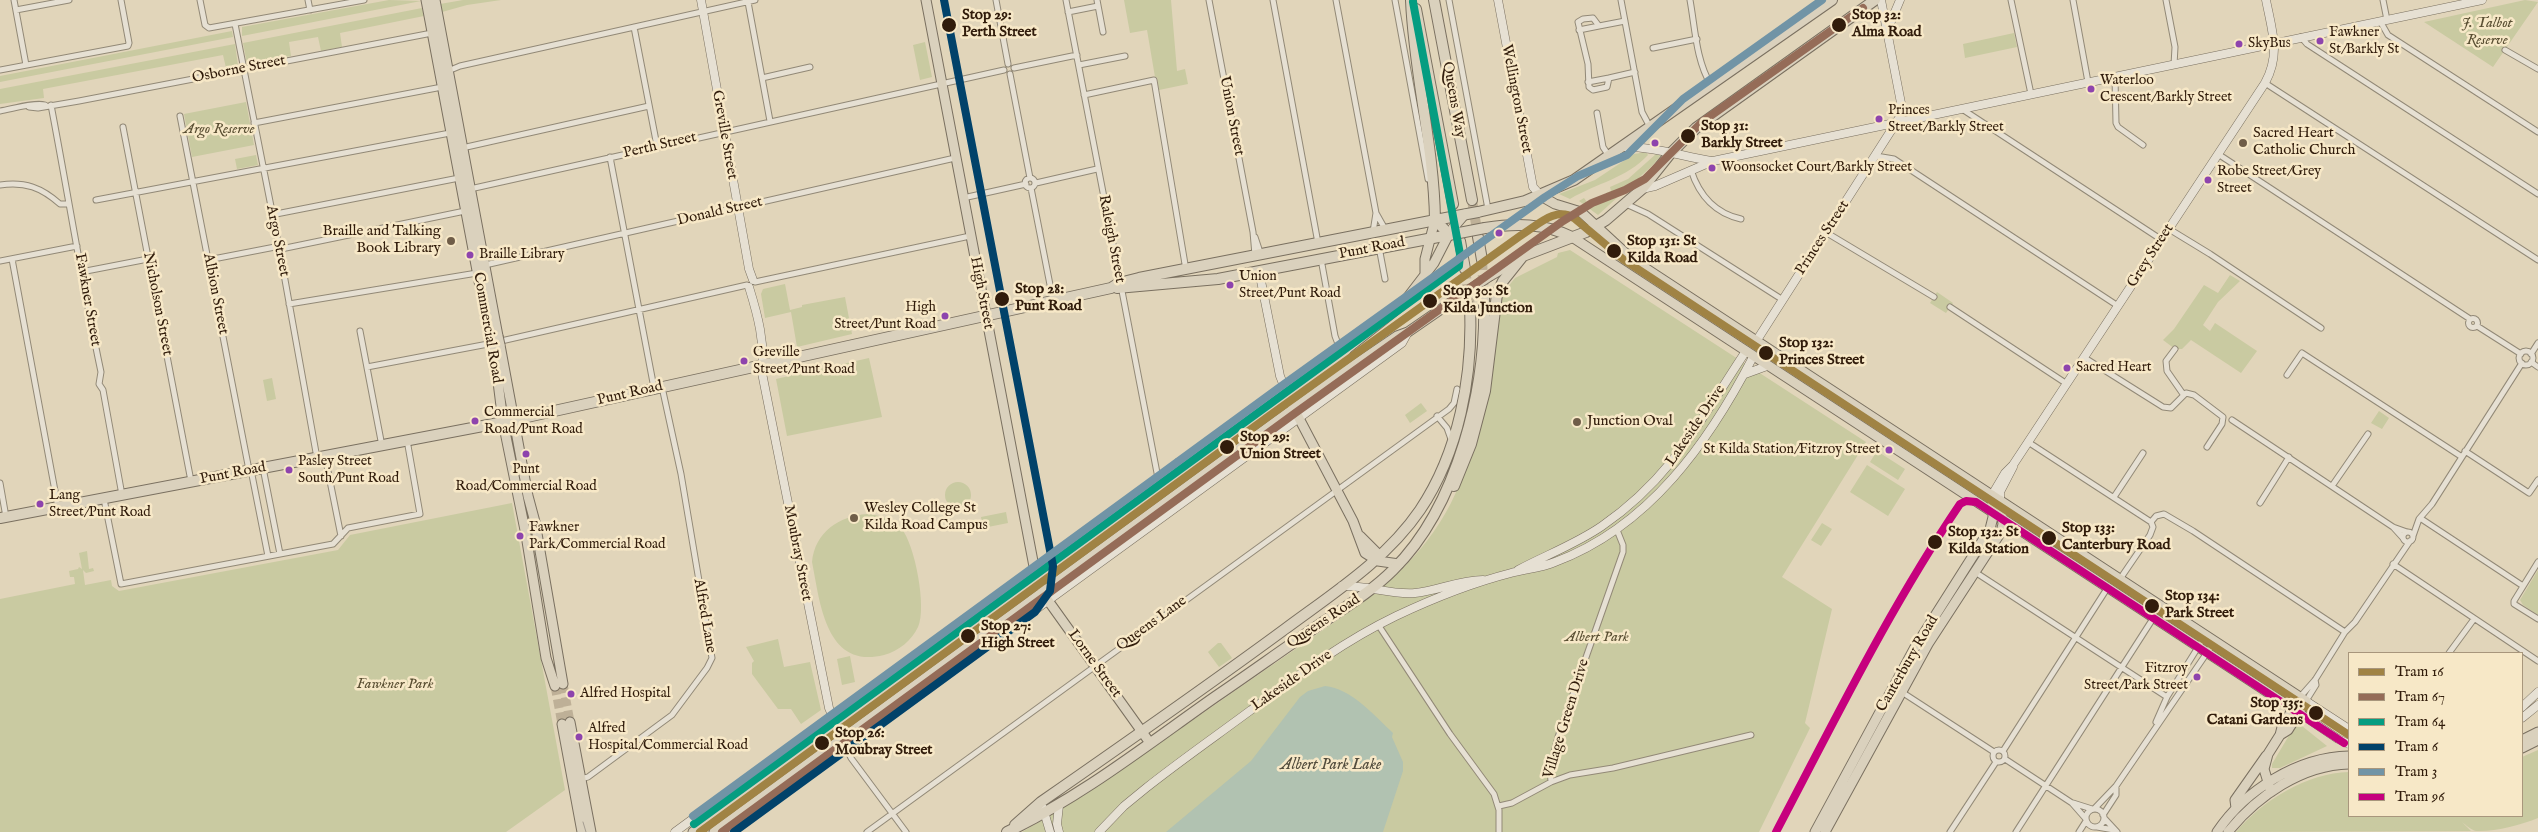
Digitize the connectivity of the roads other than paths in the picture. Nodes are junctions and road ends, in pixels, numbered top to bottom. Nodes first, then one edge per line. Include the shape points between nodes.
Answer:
1 (14, 0) edge
2 (69, 0) edge
3 (121, 0) edge
4 (200, 0) edge
5 (308, 0) edge
6 (364, 0) edge
7 (701, 0) edge
8 (755, 0) edge
9 (926, 0) edge
10 (996, 0) edge
11 (1066, 0) edge
12 (1209, 0) edge
13 (1273, 0) edge
14 (1336, 0) edge
15 (1395, 0) edge
16 (1413, 0) edge
17 (1434, 0) edge
18 (1449, 0) edge
19 (1498, 0) edge
20 (1621, 0) edge
21 (1690, 0) edge
22 (1832, 0) edge
23 (1875, 0) edge
24 (1881, 0) edge
25 (1900, 0) edge
26 (2011, 0) edge
27 (2073, 0) edge
28 (2166, 0) edge
29 (2266, 0) edge
30 (2383, 0) edge
31 (2482, 0) edge
32 (748, 2) junction
33 (431, 3) edge
34 (1098, 3) edge
35 (2456, 3) edge
36 (16, 10) junction
37 (310, 10) junction
38 (702, 12) junction
39 (1068, 12) junction
40 (2383, 20) junction
41 (1625, 21) junction
42 (235, 24) junction
43 (634, 26) junction
44 (1599, 26) junction
45 (1579, 30) junction
46 (1887, 31) junction
47 (1103, 32) dead end
48 (432, 33) junction
49 (2301, 37) junction
50 (1697, 39) junction
51 (2274, 43) junction
52 (2175, 47) junction
53 (1654, 48) dead end
54 (2506, 50) dead end
55 (1077, 55) junction
56 (1125, 56) dead end
57 (2182, 63) junction
58 (1008, 64) junction
59 (26, 65) junction
60 (1078, 65) junction
61 (2174, 65) junction
62 (810, 67) dead end
63 (1014, 68) junction
64 (244, 69) junction
65 (2538, 69) edge
66 (0, 70) edge
67 (1004, 70) junction
68 (448, 71) junction
69 (1635, 72) junction
70 (1010, 74) junction
71 (2115, 77) junction
72 (762, 78) junction
73 (1609, 78) junction
74 (1588, 82) junction
75 (2088, 82) junction
76 (941, 83) junction
77 (2265, 83) junction
78 (1711, 85) junction
79 (442, 88) junction
80 (2031, 94) junction
81 (1084, 95) junction
82 (48, 105) junction
83 (649, 106) junction
84 (1962, 109) junction
85 (0, 111) edge
86 (1597, 113) dead end
87 (180, 116) dead end
88 (770, 121) junction
89 (1897, 122) junction
90 (254, 123) junction
91 (123, 127) dead end
92 (1650, 128) junction
93 (723, 132) junction
94 (2538, 132) edge
95 (450, 133) junction
96 (2143, 145) dead end
97 (657, 146) junction
98 (1622, 147) junction
99 (460, 148) junction
100 (1670, 154) junction
101 (2218, 154) junction
102 (1609, 156) junction
103 (1876, 156) junction
104 (610, 157) junction
105 (955, 158) junction
106 (1713, 161) junction
107 (263, 169) junction
108 (1098, 169) junction
109 (1691, 169) junction
110 (459, 178) junction
111 (1030, 178) junction
112 (193, 182) junction
113 (1036, 183) junction
114 (1026, 184) junction
115 (0, 186) edge
116 (1031, 188) junction
117 (468, 189) junction
118 (1642, 189) junction
119 (136, 193) junction
120 (2538, 194) edge
121 (68, 196) junction
122 (1541, 196) junction
123 (55, 198) junction
124 (963, 198) junction
125 (96, 200) dead end
126 (1472, 200) tunnel mouth
127 (69, 204) junction
128 (1454, 204) dead end
129 (1626, 204) junction
130 (1435, 206) junction
131 (737, 208) junction
132 (1485, 210) junction
133 (466, 212) junction
134 (1376, 213) junction
135 (1465, 214) junction
136 (271, 215) junction
137 (1741, 219) dead end
138 (1435, 220) junction
139 (1597, 226) junction
140 (1385, 229) junction
141 (2169, 229) junction
142 (1373, 232) junction
143 (625, 233) junction
144 (1827, 233) junction
145 (1454, 234) junction
146 (970, 236) junction
147 (1478, 237) tunnel mouth
148 (1572, 237) junction
149 (1432, 238) junction
150 (2162, 240) junction
151 (1318, 243) junction
152 (77, 246) junction
153 (1379, 247) junction
154 (279, 248) junction
155 (1258, 256) junction
156 (1523, 256) junction
157 (148, 258) junction
158 (12, 259) junction
159 (1321, 259) junction
160 (208, 260) junction
161 (1482, 260) tunnel mouth
162 (2538, 260) edge
163 (0, 261) edge
164 (484, 265) junction
165 (1465, 269) tunnel mouth
166 (1186, 270) junction
167 (1259, 271) junction
168 (81, 272) junction
169 (477, 273) junction
170 (1425, 274) junction
171 (1385, 279) dead end
172 (751, 284) junction
173 (1117, 286) junction
174 (1934, 297) dead end
175 (1484, 298) tunnel mouth
176 (1053, 300) junction
177 (1783, 300) junction
178 (289, 304) junction
179 (2118, 306) junction
180 (1950, 307) dead end
181 (1470, 308) tunnel mouth
182 (639, 310) junction
183 (985, 314) junction
184 (2321, 328) dead end
185 (360, 331) dead end
186 (1408, 332) junction
187 (1757, 340) junction
188 (495, 341) junction
189 (2538, 343) edge
190 (2175, 348) dead end
191 (1343, 349) junction
192 (1749, 354) junction
193 (2521, 354) junction
194 (2531, 354) junction
195 (2085, 358) junction
196 (2531, 362) junction
197 (2522, 363) junction
198 (763, 364) junction
199 (1767, 366) junction
200 (367, 367) junction
201 (2538, 367) edge
202 (1744, 374) junction
203 (2286, 375) dead end
204 (2067, 384) junction
205 (1284, 386) junction
206 (658, 388) junction
207 (1457, 389) dead end
208 (2183, 394) junction
209 (1288, 396) junction
210 (1294, 408) junction
211 (1438, 416) junction
212 (1299, 417) junction
213 (514, 419) junction
214 (2232, 420) dead end
215 (503, 422) junction
216 (2368, 434) dead end
217 (407, 440) junction
218 (1452, 442) junction
219 (2028, 442) junction
220 (382, 446) junction
221 (2207, 447) dead end
222 (2465, 451) junction
223 (2143, 453) dead end
224 (321, 457) junction
225 (2462, 457) junction
226 (2289, 458) junction
227 (1179, 463) junction
228 (263, 468) junction
229 (250, 471) junction
230 (1178, 476) junction
231 (1158, 478) junction
232 (2538, 480) edge
233 (192, 482) junction
234 (0, 483) edge
235 (266, 483) junction
236 (254, 486) junction
237 (2332, 486) junction
238 (1336, 490) junction
239 (122, 495) junction
240 (1996, 497) junction
241 (2114, 497) junction
242 (104, 498) junction
243 (2260, 503) dead end
244 (58, 507) junction
245 (1437, 512) junction
246 (1992, 512) junction
247 (3, 518) edge
248 (2420, 518) junction
249 (2002, 519) junction
250 (1610, 520) junction
251 (2151, 522) junction
252 (2393, 527) junction
253 (1617, 530) junction
254 (2407, 532) junction
255 (341, 536) junction
256 (2403, 538) junction
257 (2411, 538) junction
258 (2402, 551) junction
259 (280, 554) junction
260 (268, 556) junction
261 (542, 558) junction
262 (1378, 558) junction
263 (530, 560) junction
264 (2538, 562) edge
265 (1399, 564) junction
266 (2393, 564) junction
267 (1034, 569) junction
268 (1975, 572) junction
269 (1512, 573) junction
270 (2120, 579) junction
271 (1489, 580) junction
272 (1342, 586) junction
273 (2523, 586) junction
274 (1373, 587) junction
275 (2108, 587) junction
276 (1042, 589) junction
277 (2154, 618) junction
278 (2474, 619) junction
279 (2538, 620) edge
280 (1379, 626) junction
281 (2345, 632) junction
282 (2205, 636) junction
283 (2076, 637) junction
284 (2215, 642) junction
285 (2199, 646) junction
286 (2208, 652) junction
287 (2450, 652) edge
288 (2538, 661) edge
289 (1096, 665) junction
290 (2122, 667) junction
291 (1898, 690) junction
292 (2538, 692) edge
293 (2167, 696) junction
294 (2303, 699) junction
295 (2538, 705) edge
296 (2523, 706) edge
297 (2296, 710) junction
298 (1166, 714) junction
299 (2523, 717) edge
300 (835, 722) junction
301 (566, 723) tunnel mouth
302 (1174, 726) junction
303 (2154, 728) junction
304 (2348, 728) edge
305 (1142, 731) junction
306 (2538, 732) edge
307 (1751, 735) dead end
308 (2523, 740) edge
309 (2538, 740) edge
310 (844, 743) junction
311 (1150, 743) junction
312 (2348, 744) edge
313 (2523, 748) edge
314 (2003, 751) junction
315 (1994, 752) junction
316 (2268, 754) junction
317 (2348, 756) edge
318 (2004, 759) junction
319 (1996, 762) junction
320 (2348, 764) edge
321 (2255, 769) junction
322 (577, 780) junction
323 (1551, 782) junction
324 (2047, 785) junction
325 (2116, 786) junction
326 (2266, 790) junction
327 (1041, 802) junction
328 (2072, 803) junction
329 (714, 804) junction
330 (1058, 805) junction
331 (1499, 806) junction
332 (2236, 808) junction
333 (2093, 809) junction
334 (720, 812) junction
335 (1044, 813) junction
336 (892, 814) junction
337 (2104, 816) junction
338 (2086, 820) junction
339 (2095, 829) edge
340 (2116, 831) edge
341 (582, 832) edge
342 (591, 832) edge
343 (675, 832) edge
344 (693, 832) edge
345 (714, 832) edge
346 (730, 832) edge
347 (867, 832) edge
348 (906, 832) edge
349 (1007, 832) edge
350 (1050, 832) edge
351 (1059, 832) edge
352 (1098, 832) edge
353 (1499, 832) edge
354 (1815, 832) edge
355 (1825, 832) edge
356 (1950, 832) edge
357 (2016, 832) edge
358 (2079, 832) edge
359 (2217, 832) edge
360 (2228, 832) edge

1 - 36 street
2 - 36 street
3 - 59 street via 129,45
4 - 42 street via 207,28
5 - 37 street
6 - 37 street
7 - 38 street, Greville Street
8 - 32 street
9 - 76 main road, High Street
10 - 58 street
11 - 39 street, Raleigh Street
12 - 155 street, Union Street
13 - 151 street
14 - 134 street
15 - 130 street
16 - 128 highway, Queens Way
16 - 130 highway via 1412,32
17 - 126 highway, Queens Way
18 - 132 street
19 - 122 street, Wellington Street via 1533,187
20 - 41 street
21 - 50 street
22 - 78 highway, Punt Road
23 - 100 highway via 1707,120
24 - 46 street
25 - 46 street
26 - 80 street
27 - 75 street
28 - 52 street
29 - 51 street, Grey Street
30 - 40 street
31 - 35 street
32 - 38 street
32 - 72 street
33 - 48 main road, Commercial Road
33 - 68 main road, Commercial Road
34 - 39 street
34 - 47 street
35 - 40 street
36 - 59 street
37 - 42 street
38 - 43 street
38 - 93 street, Greville Street
39 - 55 street, Raleigh Street
40 - 49 street
40 - 94 street via 2383,29 2388,35
41 - 44 street
41 - 69 street
42 - 64 street, Argo Street
43 - 68 street
43 - 83 street
44 - 45 street
44 - 45 street via 1594,18 1582,19 1578,22
45 - 74 street via 1587,58
46 - 89 street via 1902,111
48 - 64 street, Osborne Street
48 - 79 main road, Commercial Road
49 - 51 street
49 - 120 street via 2307,44
50 - 53 street
50 - 78 street via 1705,74
51 - 57 street
51 - 77 street, Grey Street via 2274,68
52 - 57 street
52 - 61 street
54 - 65 street
55 - 60 street, Raleigh Street
55 - 63 street
56 - 60 street
57 - 61 street
58 - 63 street
58 - 67 street
59 - 66 street
60 - 81 street, Raleigh Street
61 - 71 street
62 - 72 street
63 - 70 street
64 - 82 street, Osborne Street
64 - 90 street, Argo Street
67 - 70 street
67 - 76 street, Perth Street
68 - 99 main road, Commercial Road
69 - 73 street
69 - 92 street via 1642,112
70 - 111 street
71 - 75 street
71 - 96 street via 2116,123
72 - 88 street
73 - 74 street
73 - 74 street via 1606,88 1600,90 1590,89
75 - 80 street
76 - 88 street, Perth Street
76 - 105 main road, High Street
77 - 101 street, Grey Street
77 - 162 street
78 - 92 highway, Punt Road
79 - 90 street
79 - 95 main road, Commercial Road
80 - 84 street
81 - 108 street, Raleigh Street
81 - 166 street via 1154,80
82 - 85 street, Osborne Street via 35,103 29,107
82 - 121 street, Fawkner Street
83 - 97 street
83 - 99 street
84 - 89 street
84 - 150 street
86 - 102 street via 1603,147
87 - 112 street, Albion Street
88 - 93 street, Perth Street
89 - 103 street, Princes Street
89 - 106 street
90 - 107 street, Argo Street
91 - 119 street, Nicholson Street
92 - 98 highway, Punt Road
93 - 97 street, Perth Street
93 - 131 street, Greville Street
95 - 107 street
95 - 110 main road, Commercial Road
97 - 104 street, Perth Street
98 - 100 street via 1649,147
98 - 102 highway, Punt Road
99 - 117 main road, Commercial Road
100 - 106 street
100 - 118 highway
101 - 141 street, Grey Street
101 - 193 street via 2470,320 2470,326 2477,326
102 - 122 highway, Punt Road via 1564,186
103 - 144 street, Princes Street
103 - 179 street via 1898,162
104 - 117 street, Perth Street
104 - 143 street, Alfred Lane
105 - 124 main road, High Street
105 - 131 street, Donald Street
106 - 109 street
107 - 112 street
107 - 136 street, Argo Street
108 - 113 street
108 - 173 street, Raleigh Street
109 - 118 street
109 - 137 street via 1697,186 1710,204 1729,216
110 - 133 main road, Commercial Road
110 - 136 street
111 - 113 street
111 - 114 street
112 - 119 street
112 - 160 street, Albion Street
113 - 116 street
114 - 116 street
114 - 124 street
115 - 123 street via 24,184
116 - 176 street
117 - 164 main road, Commercial Road
118 - 129 highway
119 - 125 street
119 - 157 street, Nicholson Street
121 - 123 street
121 - 127 street, Fawkner Street
122 - 132 highway, Punt Road
122 - 139 main road via 1579,211
123 - 127 street via 62,205
124 - 146 main road, High Street
127 - 152 street, Fawkner Street
129 - 139 highway
129 - 177 street via 1648,214
130 - 138 highway
131 - 143 street, Donald Street
131 - 172 street, Greville Street
132 - 135 highway, Punt Road, bridge
133 - 154 street
133 - 169 main road, Commercial Road
134 - 140 street
134 - 142 street
135 - 138 highway, Punt Road, bridge
135 - 145 main road, bridge
136 - 154 street, Argo Street
138 - 140 highway, Punt Road
138 - 145 highway
138 - 149 main road
139 - 148 highway
139 - 187 main road via 1633,260
140 - 142 highway, Punt Road
141 - 150 street, Grey Street
141 - 184 street
142 - 151 highway, Punt Road
143 - 164 street, Donald Street
143 - 182 street, Alfred Lane
144 - 174 street
144 - 177 street, Princes Street
145 - 148 highway, Punt Road, bridge via 1524,224
145 - 149 highway, Punt Road
145 - 165 highway
145 - 170 main road
146 - 172 street
146 - 183 main road, High Street
147 - 161 highway
148 - 156 highway
148 - 192 main road
149 - 153 highway, Punt Road
149 - 170 main road via 1425,259
150 - 179 street, Grey Street
151 - 155 highway, Punt Road
152 - 158 street
152 - 168 street, Fawkner Street
153 - 159 highway, Punt Road
153 - 171 street
154 - 160 street via 275,246
154 - 178 street, Argo Street
155 - 166 highway, Punt Road
155 - 167 highway, Union Street
156 - 186 main road, bridge
156 - 245 highway via 1497,294 1488,374 1476,426 1462,470 1444,506
157 - 168 street
157 - 233 street, Nicholson Street
158 - 163 street
158 - 244 street
159 - 167 highway, Punt Road
159 - 191 street
160 - 229 street, Albion Street
164 - 188 main road, Commercial Road
166 - 173 highway, Punt Road
167 - 173 highway, Punt Road via 1218,279
167 - 205 street, Union Street
168 - 239 street, Fawkner Street via 101,372 99,384 103,390
169 - 178 street
169 - 188 main road, Commercial Road
170 - 191 main road via 1398,309
172 - 182 street
172 - 198 street, Greville Street via 764,353
173 - 176 highway, Punt Road
173 - 231 street, Raleigh Street
175 - 245 highway, Queens Road via 1482,359 1473,404
176 - 183 highway, Punt Road
177 - 187 street, Princes Street
178 - 224 street, Argo Street
179 - 195 street, Grey Street
180 - 204 street
181 - 218 highway, Queens Road via 1468,371
182 - 188 street
182 - 206 street, Alfred Lane
183 - 198 highway, Punt Road
183 - 267 main road, High Street
185 - 200 street
186 - 210 main road via 1397,336
186 - 212 street via 1402,343
187 - 192 main road, Lakeside Drive
187 - 240 main road
188 - 200 street
188 - 213 main road, Commercial Road
188 - 215 main road, Commercial Road
189 - 194 street
190 - 208 street via 2166,361 2168,371
191 - 205 street
191 - 209 main road via 1341,359
192 - 199 main road
192 - 202 street, Lakeside Drive
192 - 250 street, Lakeside Drive via 1680,453 1647,489
193 - 194 street via 2526,351
193 - 197 street
194 - 196 street
195 - 204 street, Grey Street
195 - 208 street via 2163,407 2171,408
196 - 197 street
196 - 201 street
197 - 222 street
198 - 206 highway, Punt Road
198 - 300 street, Moubray Street via 775,443
199 - 202 street
199 - 246 main road
200 - 220 street
202 - 253 street, Lakeside Drive via 1682,468 1649,504
203 - 225 street via 2302,354
204 - 219 street, Grey Street
205 - 209 street, Union Street
205 - 227 street
206 - 213 highway, Punt Road
206 - 322 street, Alfred Lane via 681,474 712,658 672,715 588,777
207 - 211 street, Queens Lane via 1454,404
208 - 221 street via 2194,395 2223,417
209 - 210 main road, Union Street
209 - 230 main road
210 - 212 main road, Union Street
210 - 276 main road
211 - 218 street
211 - 238 street, Queens Lane
212 - 238 main road, Union Street
212 - 276 street
213 - 215 highway, Punt Road
213 - 261 main road, Commercial Road
214 - 226 street
215 - 217 highway, Punt Road
215 - 263 main road, Commercial Road
216 - 237 street
217 - 220 highway, Punt Road
217 - 255 street via 420,514 348,528
218 - 262 highway, Queens Road via 1423,505 1398,539
219 - 240 street, Grey Street
219 - 241 street
220 - 224 highway, Punt Road
222 - 225 street
222 - 232 street via 2529,493
223 - 241 street
224 - 228 highway, Punt Road
224 - 255 street, Argo Street
225 - 248 street
226 - 237 street
226 - 243 street
227 - 230 main road
227 - 231 street
228 - 229 highway, Punt Road
228 - 235 street
229 - 233 highway, Punt Road
229 - 236 street, Albion Street
230 - 276 main road
231 - 267 street
233 - 239 highway, Punt Road
234 - 247 street
235 - 236 street
235 - 259 street
236 - 260 street, Albion Street
237 - 252 street
238 - 262 main road, Union Street via 1360,536 1364,553
238 - 289 street, Queens Lane
239 - 242 highway, Punt Road
240 - 246 main road, Canterbury Road
240 - 249 main road, Canterbury Road
240 - 270 main road
241 - 251 street
242 - 244 highway, Punt Road
242 - 260 street via 120,582
244 - 247 highway, Punt Road
245 - 265 highway, Queens Road
246 - 249 main road
246 - 291 main road, Canterbury Road via 1989,531 1914,649
248 - 257 street
248 - 273 street
249 - 268 main road, Canterbury Road via 2001,532
249 - 275 main road
250 - 253 street, Village Green Drive
250 - 269 street, Lakeside Drive via 1575,542
251 - 270 street via 2150,535
251 - 281 street via 2158,514 2168,516
252 - 254 street
252 - 256 street
253 - 269 street, Lakeside Drive via 1557,562
253 - 323 street, Village Green Drive via 1624,545 1623,552 1558,737 1550,768
254 - 256 street
254 - 257 street
255 - 259 street via 335,543
256 - 257 street
256 - 258 street
257 - 258 street
258 - 266 street
259 - 260 street
261 - 263 main road
261 - 263 main road, Commercial Road via 559,685 546,658
262 - 265 main road
262 - 272 highway, Queens Road
264 - 273 street
265 - 274 highway, Queens Road
266 - 278 street
266 - 281 street via 2358,618
267 - 276 main road, High Street
267 - 300 street
268 - 283 street
268 - 291 main road, Canterbury Road
269 - 271 street, Lakeside Drive
270 - 282 main road
271 - 274 street via 1468,580 1415,593
271 - 280 street, Lakeside Drive via 1427,603
272 - 274 street
272 - 298 highway, Queens Road
273 - 279 street via 2514,604
274 - 302 highway, Queens Road
275 - 277 main road
275 - 283 street
276 - 289 main road, Lorne Street
276 - 300 main road
276 - 310 main road
277 - 285 main road
277 - 290 street
278 - 287 street
278 - 288 street
280 - 331 street
280 - 352 street, Lakeside Drive via 1308,669 1133,798
281 - 294 street
282 - 284 main road
282 - 285 street
283 - 290 street
283 - 314 street
284 - 286 street
284 - 294 main road
285 - 286 main road
285 - 293 street
286 - 297 main road
286 - 303 street
289 - 305 main road, Lorne Street
289 - 336 street, Queens Lane
290 - 293 street
290 - 324 street
291 - 315 street
291 - 354 main road, Canterbury Road
291 - 355 main road, Canterbury Road
292 - 296 street
293 - 303 street
294 - 297 main road
294 - 304 street
295 - 299 street
297 - 312 street
297 - 316 main road via 2288,730
298 - 302 highway
298 - 305 highway, Queens Road
300 - 310 street, Moubray Street
300 - 329 street
300 - 334 main road
301 - 322 main road
302 - 311 highway, Queens Road
303 - 325 street
305 - 311 main road, Lorne Street
305 - 327 highway, Queens Road
306 - 308 main road
307 - 323 street
309 - 313 main road
310 - 336 street via 851,758
310 - 345 main road
310 - 346 street
311 - 330 highway, Queens Road
314 - 315 street
314 - 318 street
315 - 319 street via 1992,756
316 - 321 main road
316 - 326 main road via 2264,769
317 - 326 main road via 2316,761
318 - 319 street
318 - 324 street
319 - 356 street
320 - 326 main road via 2316,769
321 - 326 main road via 2255,779
321 - 332 main road via 2235,800
322 - 341 main road
322 - 342 main road
323 - 331 street, Village Green Drive via 1512,803
324 - 328 street
324 - 357 street
325 - 333 street
325 - 337 street via 2116,795
326 - 332 main road
326 - 360 main road
327 - 335 street
327 - 349 highway, Queens Road
328 - 333 street
328 - 338 street
329 - 334 main road
329 - 343 street
330 - 335 highway, Queens Road
330 - 351 street
331 - 353 street
332 - 359 main road
333 - 337 street
333 - 338 street via 2087,813
334 - 344 main road
335 - 349 highway, Queens Road
335 - 350 street
336 - 347 street, Queens Lane
336 - 348 street
337 - 339 street
337 - 340 street
338 - 339 street
338 - 358 street
339 - 340 street

